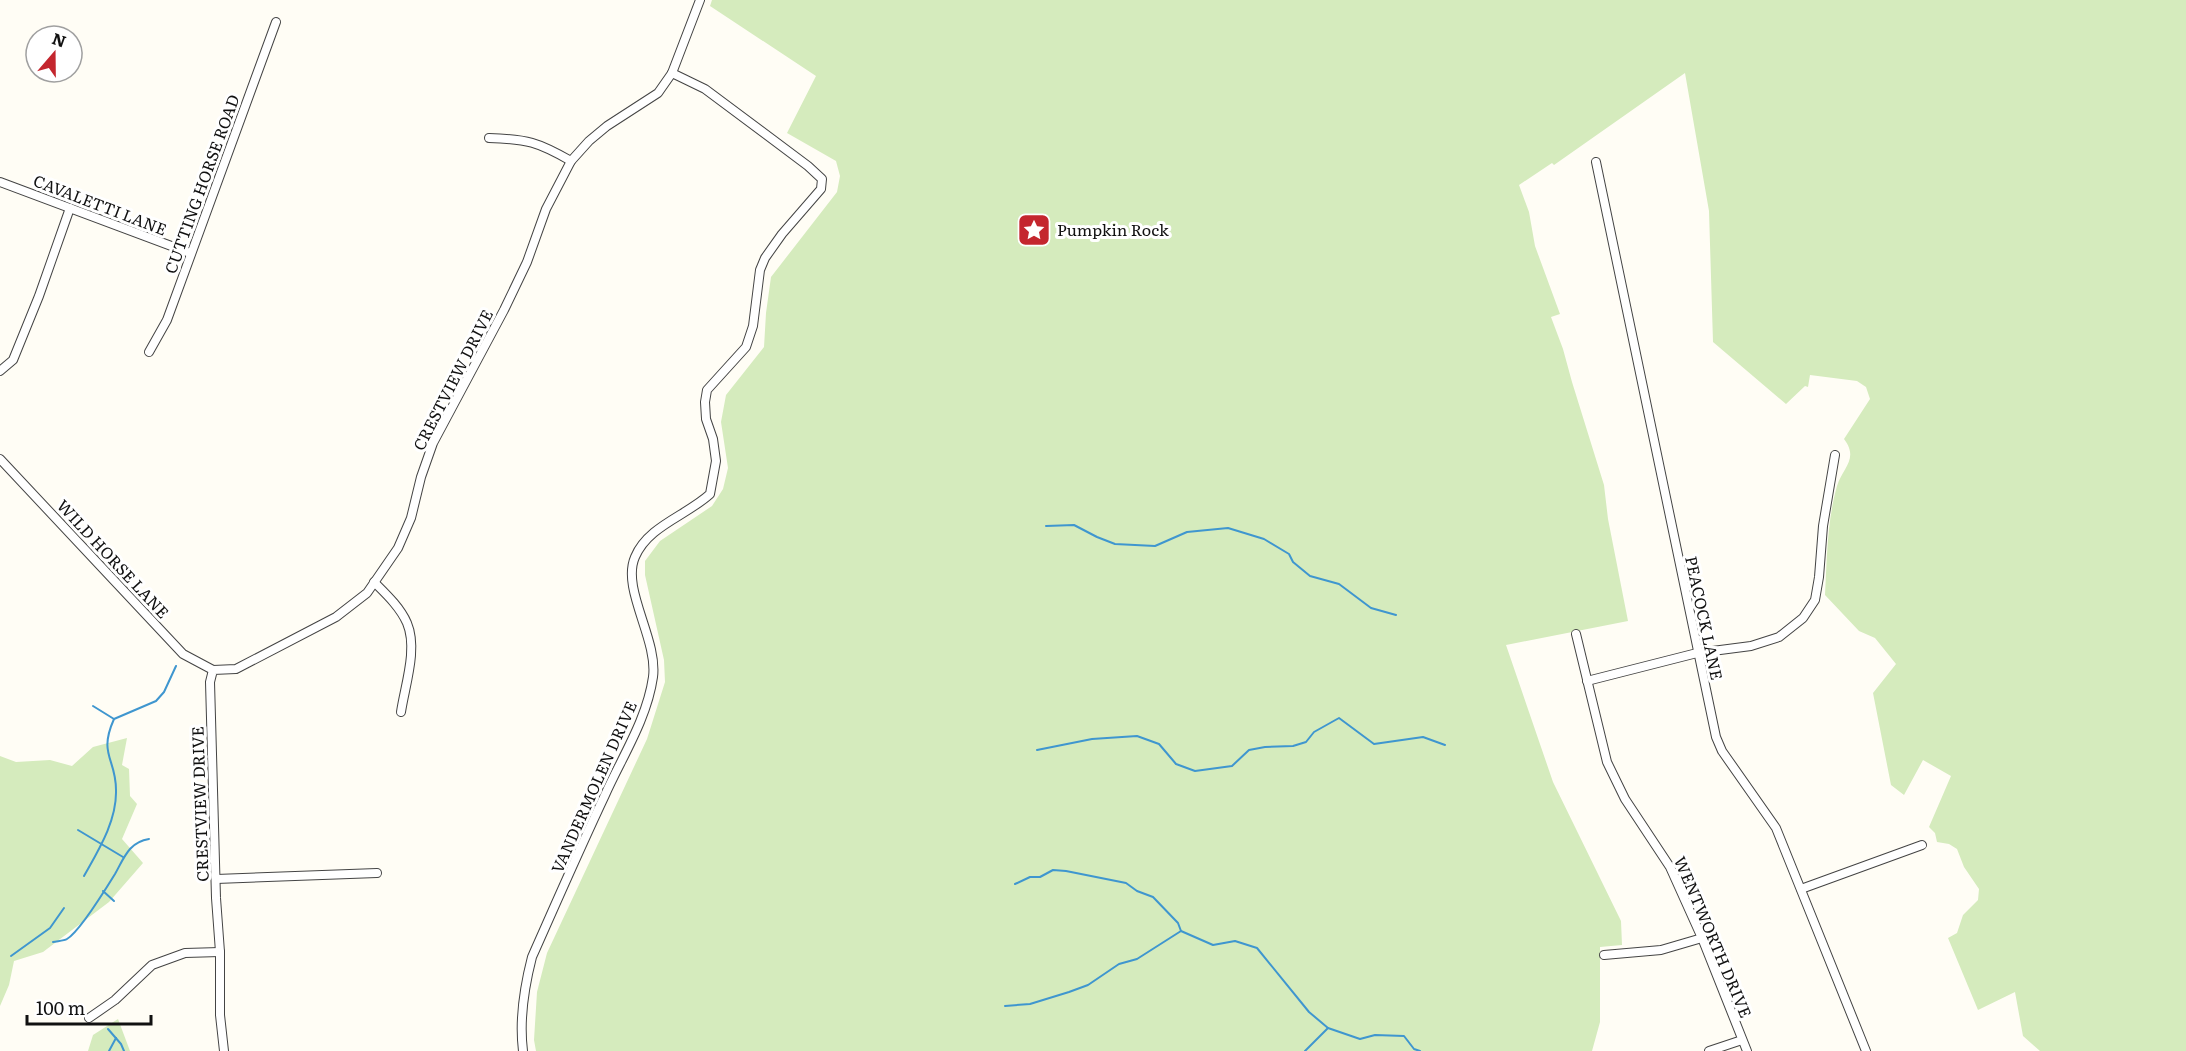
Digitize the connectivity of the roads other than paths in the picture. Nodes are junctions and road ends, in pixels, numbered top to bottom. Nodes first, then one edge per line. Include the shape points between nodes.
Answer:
1 (700, 0) edge
2 (276, 22) dead end
3 (672, 73) junction
4 (489, 138) dead end
5 (571, 161) junction
6 (1596, 162) dead end
7 (0, 182) edge
8 (70, 208) junction
9 (190, 253) junction
10 (149, 352) dead end
11 (0, 371) edge
12 (1835, 455) dead end
13 (0, 459) edge
14 (374, 582) junction
15 (1576, 634) dead end
16 (1697, 653) junction
17 (213, 670) junction
18 (1587, 681) junction
19 (401, 712) dead end
20 (1922, 845) dead end
21 (377, 873) dead end
22 (216, 879) junction
23 (1801, 889) junction
24 (1702, 938) junction
25 (220, 952) junction
26 (1604, 955) dead end
27 (89, 1018) dead end
28 (1742, 1040) junction
29 (224, 1051) edge
30 (523, 1051) edge
31 (1709, 1051) edge
32 (1747, 1051) edge
33 (1866, 1051) edge

1 - 3 street, CRESTVIEW DRIVE
2 - 9 street, CUTTING HORSE ROAD
3 - 5 street, CRESTVIEW DRIVE via 658,93 606,126
3 - 30 street, VANDERMOLEN DRIVE via 705,90 822,179 820,189 765,258 746,347 707,390 706,419 717,461 710,494 649,537 640,546 630,569 652,657 650,692 630,745 532,957 522,1011
4 - 5 street via 521,138
5 - 14 street, CRESTVIEW DRIVE via 546,209 504,310 433,443 398,548
6 - 16 street, PEACOCK LANE
7 - 8 street, CAVALETTI LANE
8 - 9 street, CAVALETTI LANE
8 - 11 street via 13,360
9 - 10 street, CUTTING HORSE ROAD via 167,320
12 - 16 street via 1822,526 1815,600 1803,618 1779,637
13 - 17 street, WILD HORSE LANE via 183,654
14 - 17 street, CRESTVIEW DRIVE via 367,593 336,617 236,669
14 - 19 street via 407,623 411,648
15 - 18 street, WENTWORTH DRIVE
16 - 18 street
16 - 23 street, PEACOCK LANE via 1718,744 1772,820
17 - 22 street, CRESTVIEW DRIVE via 210,682
18 - 24 street, WENTWORTH DRIVE via 1607,762 1625,799 1670,867
20 - 23 street
21 - 22 street
22 - 25 street, CRESTVIEW DRIVE
23 - 33 street, PEACOCK LANE
24 - 26 street via 1661,950
24 - 28 street, WENTWORTH DRIVE
25 - 27 street via 185,953 152,965
25 - 29 street, CRESTVIEW DRIVE
28 - 31 street
28 - 32 street, WENTWORTH DRIVE

